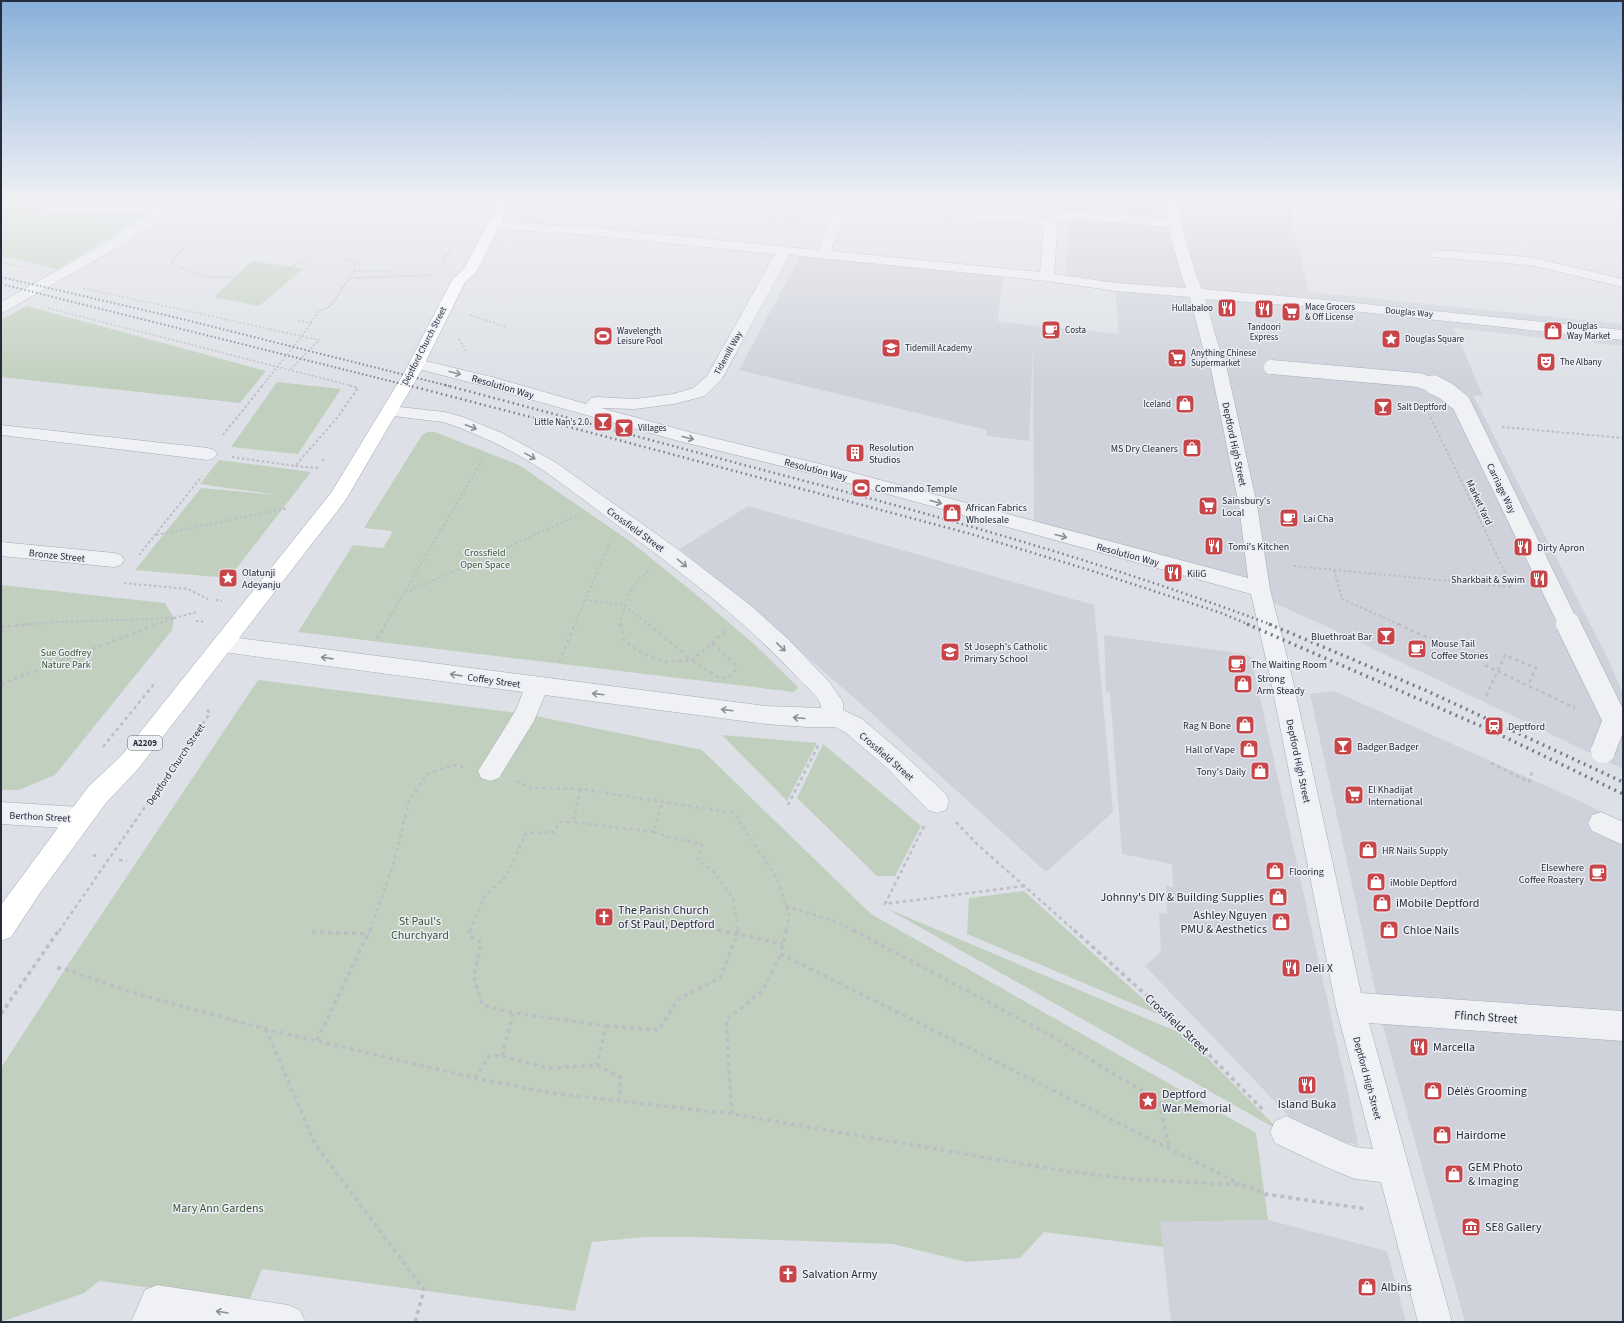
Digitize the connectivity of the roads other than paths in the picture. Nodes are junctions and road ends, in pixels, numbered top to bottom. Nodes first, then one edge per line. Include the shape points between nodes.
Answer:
1 (83, 262) edge
2 (475, 262) edge
3 (771, 262) edge
4 (918, 262) edge
5 (1049, 262) edge
6 (1185, 262) edge
7 (1533, 262) edge
8 (1048, 271) junction
9 (1623, 283) edge
10 (1195, 294) junction
11 (1, 308) edge
12 (1623, 334) edge
13 (417, 364) junction
14 (1271, 367) dead end
15 (589, 410) junction
16 (390, 411) junction
17 (1, 430) edge
18 (213, 455) road end
19 (1, 549) edge
20 (114, 560) dead end
21 (1260, 589) junction
22 (223, 644) junction
23 (537, 686) junction
24 (766, 714) joint
25 (832, 717) junction
26 (1602, 751) dead end
27 (490, 771) road end
28 (937, 802) road end
29 (1, 813) edge
30 (80, 818) junction
31 (1601, 823) dead end
32 (1623, 834) edge
33 (1, 928) edge
34 (1350, 1008) junction
35 (1623, 1026) edge
36 (1286, 1132) road end
37 (1393, 1168) junction
38 (152, 1312) edge
39 (288, 1322) edge
40 (1435, 1322) edge

1 - 11 street
2 - 13 main road, Deptford Church Street via 470,271 459,280 446,303
3 - 15 street, Tidemill Way via 714,379 699,392 674,399 634,404 597,402
4 - 8 street, Douglas Way
5 - 8 street
6 - 10 street, Deptford High Street
7 - 9 street
8 - 10 street, Douglas Way via 1116,287
10 - 12 street, Douglas Way via 1315,303
10 - 21 street, Deptford High Street via 1201,306 1219,370 1248,505
13 -> 15 street, Resolution Way
13 - 16 main road, Deptford Church Street
14 - 26 street, Carriage Way, bridge via 1418,380 1434,384 1461,402 1615,720
15 -> 21 street, Resolution Way
16 - 22 main road, Deptford Church Street via 338,498
16 -> 25 street, Crossfield Street via 458,422 496,437 549,466 672,555 743,611 822,689 832,702
17 - 18 street
19 - 20 street, Bronze Street
21 - 34 street, Deptford High Street via 1282,681
23 -> 22 street, Coffey Street
22 - 30 main road, Deptford Church Street / A2209 via 130,762 97,795
24 -> 23 street, Coffey Street
23 - 27 street via 526,714
25 -> 24 street, Crossfield Street via 807,718
25 - 28 street, Crossfield Street via 854,726
29 - 30 street, Berthon Street
30 - 33 main road, A2209
31 - 32 street
34 - 35 street, Ffinch Street
34 - 37 street, Deptford High Street
36 - 37 street via 1355,1163
37 - 40 street, Deptford High Street
39 -> 38 street

